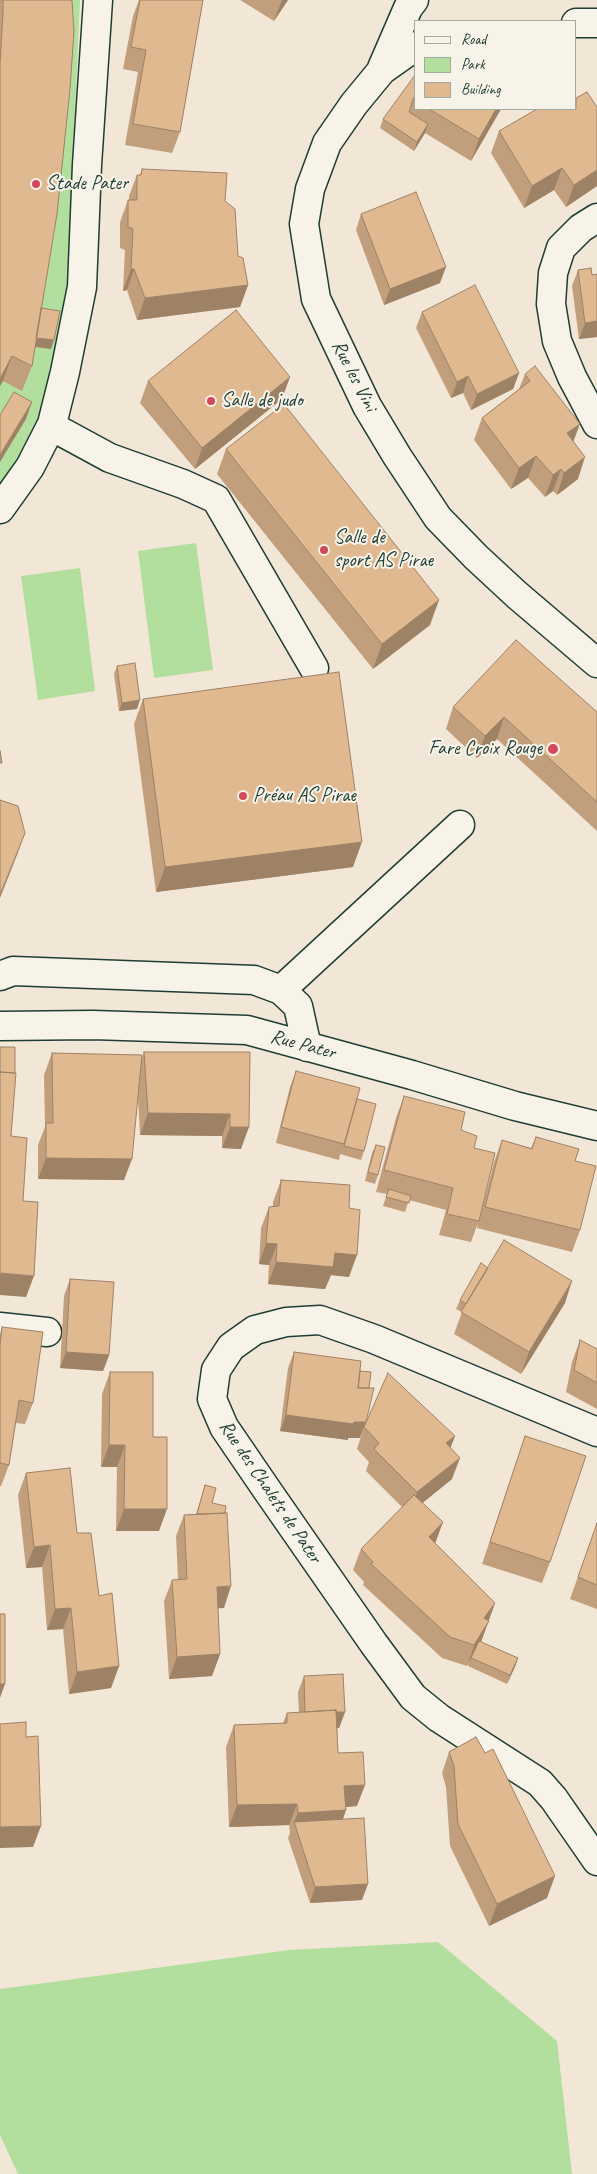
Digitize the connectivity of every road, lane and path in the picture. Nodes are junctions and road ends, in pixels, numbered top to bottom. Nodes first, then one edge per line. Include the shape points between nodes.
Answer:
1 (98, 0) edge
2 (414, 0) edge
3 (577, 23) edge
4 (597, 23) edge
5 (414, 47) edge
6 (382, 70) junction
7 (597, 218) edge
8 (572, 377) junction
9 (597, 389) edge
10 (597, 424) edge
11 (51, 426) junction
12 (0, 509) edge
13 (597, 663) edge
14 (314, 668) dead end
15 (460, 825) dead end
16 (0, 976) edge
17 (281, 990) junction
18 (0, 1026) edge
19 (307, 1047) junction
20 (597, 1126) edge
21 (0, 1327) edge
22 (47, 1332) dead end
23 (597, 1432) edge
24 (556, 1801) junction
25 (597, 1825) edge
26 (597, 1860) edge

1 - 11 street via 82,287
2 - 6 street
3 - 4 street
5 - 6 street, Rue les Vini
6 - 13 street, Rue les Vini via 327,143 310,189 304,224 316,299 367,406 438,518 510,589
7 - 8 street via 581,228 561,248 553,273 551,304 557,341
8 - 9 street
8 - 10 street
11 - 12 street via 30,467
11 - 14 street via 110,458 216,499
15 - 17 street
16 - 17 street via 13,971 254,980
17 - 19 street via 298,1006
18 - 19 street, Rue Pater via 93,1025 247,1030
19 - 20 street, Rue Pater
21 - 22 street
23 - 24 street, Rue des Chalets de Pater via 374,1339 320,1320 286,1322 255,1330 231,1347 216,1370 212,1399 224,1427 261,1482 413,1697 439,1718 540,1783
24 - 25 street
24 - 26 street, Rue des Chalets de Pater

